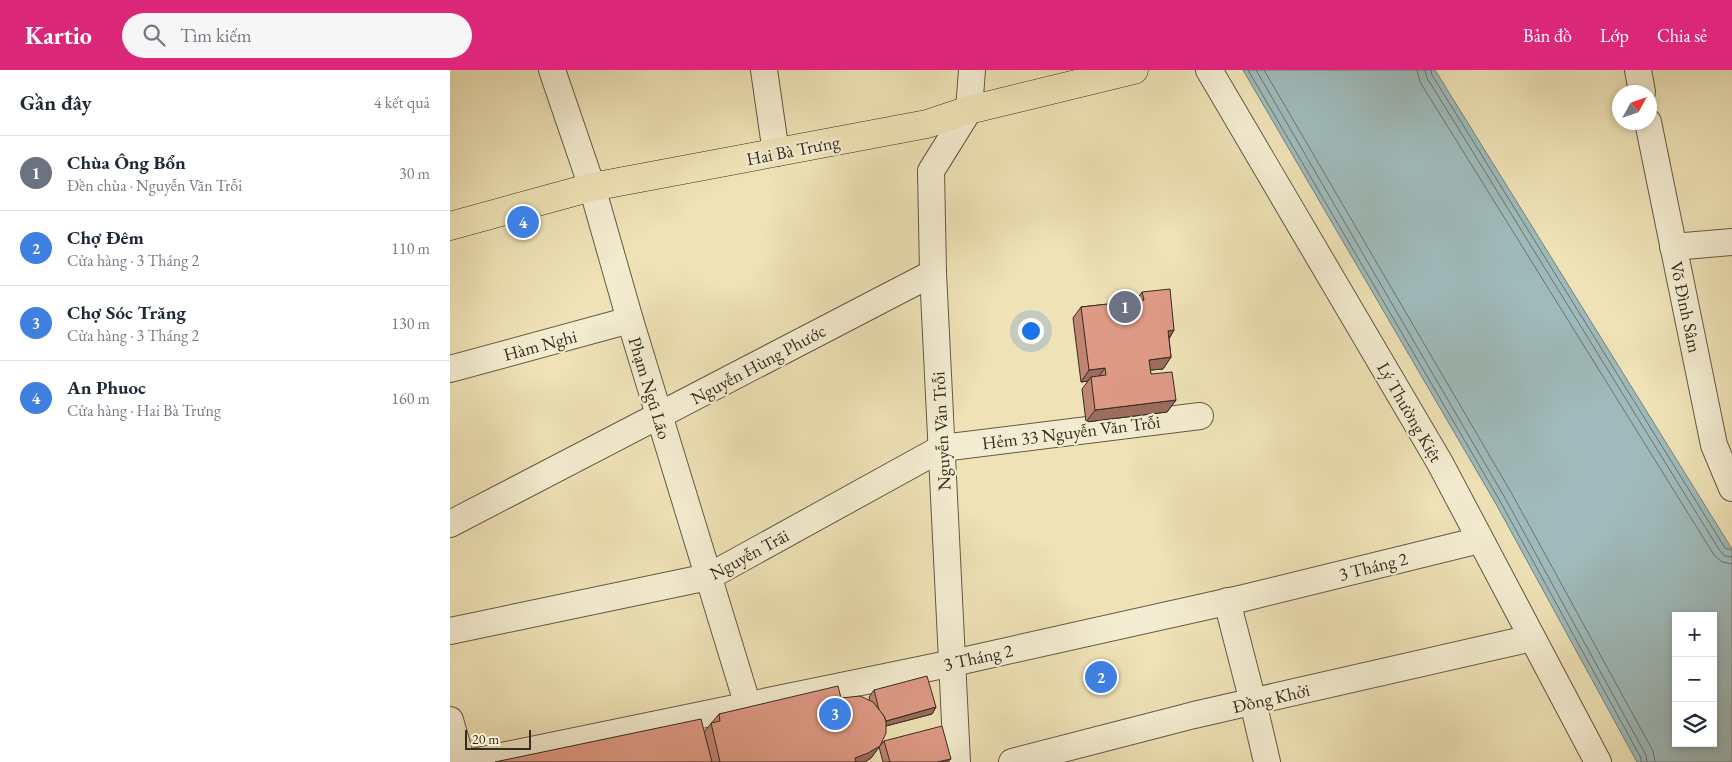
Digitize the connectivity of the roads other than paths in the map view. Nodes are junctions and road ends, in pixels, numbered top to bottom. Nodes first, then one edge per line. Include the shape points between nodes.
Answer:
1 (552, 70) edge
2 (764, 70) edge
3 (972, 70) edge
4 (1134, 70) edge
5 (1209, 70) edge
6 (1638, 70) edge
7 (1641, 85) edge
8 (969, 110) junction
9 (1650, 130) edge
10 (776, 153) junction
11 (592, 187) junction
12 (450, 226) edge
13 (1732, 242) edge
14 (1673, 247) junction
15 (933, 273) junction
16 (630, 320) junction
17 (450, 369) edge
18 (659, 416) junction
19 (1200, 416) dead end
20 (942, 448) junction
21 (1732, 488) edge
22 (450, 524) edge
23 (1480, 540) junction
24 (708, 577) junction
25 (1227, 601) junction
26 (450, 631) edge
27 (1532, 638) junction
28 (953, 663) junction
29 (1253, 702) junction
30 (748, 706) junction
31 (450, 720) edge
32 (462, 762) edge
33 (474, 762) edge
34 (958, 762) edge
35 (1012, 762) edge
36 (1267, 762) edge
37 (1598, 762) edge

1 - 11 street, Phạm Ngũ Lão
2 - 10 street
3 - 8 street
4 - 8 main road, Hai Bà Trưng
5 - 23 street, Lý Thường Kiệt via 1440,463
6 - 7 street
8 - 10 main road, Hai Bà Trưng via 926,124
8 - 15 street, Nguyễn Văn Trỗi via 931,171
9 - 14 street, Võ Đình Sâm
10 - 11 main road, Hai Bà Trưng
11 - 12 main road, Hai Bà Trưng
11 - 16 street, Phạm Ngũ Lão
13 - 14 street
14 - 21 street, Võ Đình Sâm via 1714,446
15 - 18 street, Nguyễn Hùng Phước
15 - 20 street, Nguyễn Văn Trỗi
16 - 17 street, Hàm Nghi
16 - 18 street, Phạm Ngũ Lão
18 - 22 street, Nguyễn Hùng Phước
18 - 24 street, Phạm Ngũ Lão
19 - 20 street, Hẻm 33 Nguyễn Văn Trỗi
20 - 24 street, Nguyễn Trãi
20 - 28 street, Nguyễn Văn Trỗi
23 - 25 street, 3 Tháng 2
23 - 27 street, Lý Thường Kiệt
24 - 26 street, Nguyễn Trãi
24 - 30 street, Phạm Ngũ Lão
25 - 28 street, 3 Tháng 2
25 - 29 street
27 - 29 street, Đồng Khởi
27 - 37 street, Lý Thường Kiệt
28 - 30 street, 3 Tháng 2
28 - 34 street, Nguyễn Văn Trỗi
29 - 35 street, Đồng Khởi
29 - 36 street
30 - 33 street, 3 Tháng 2
31 - 32 street

